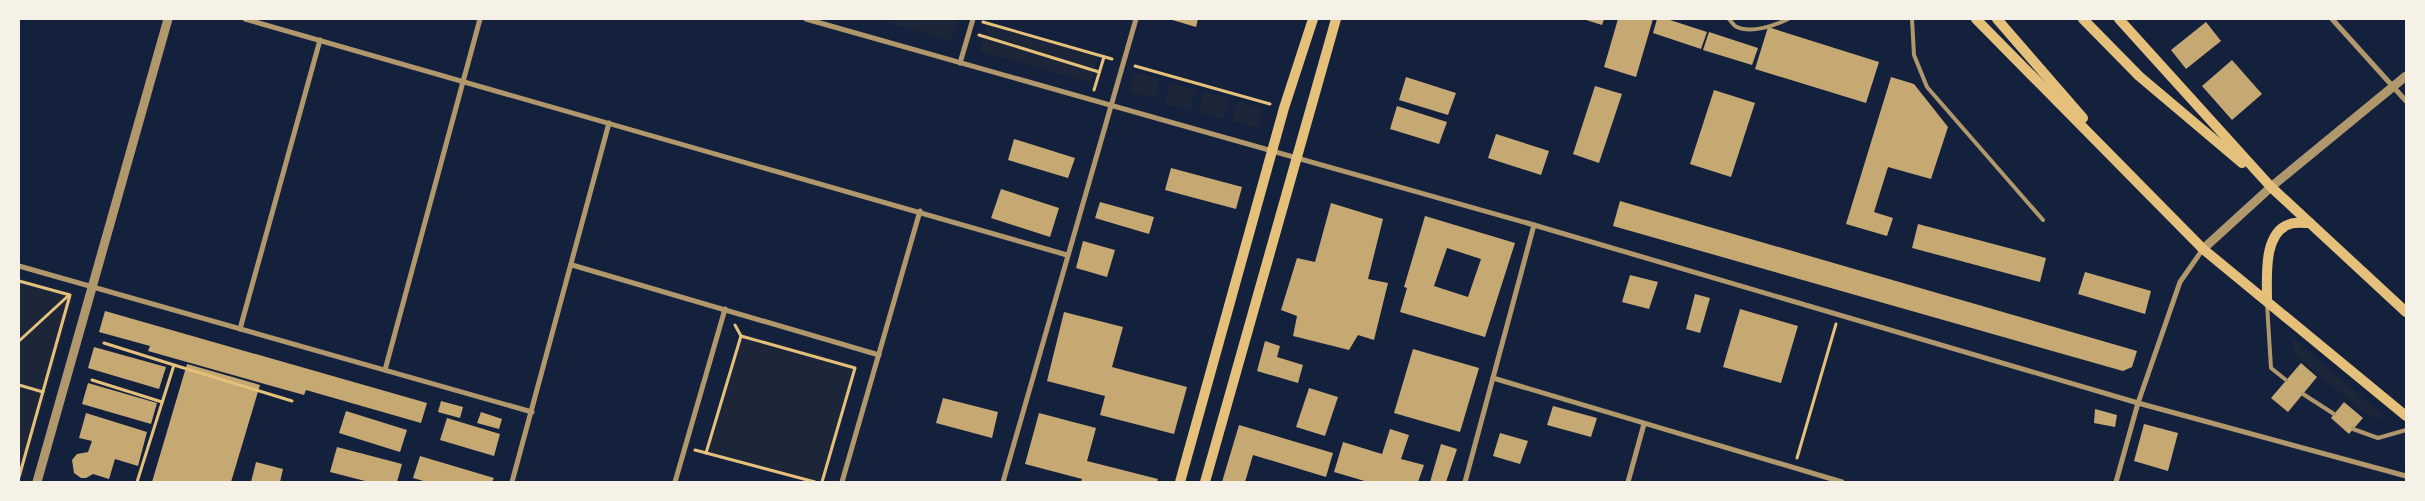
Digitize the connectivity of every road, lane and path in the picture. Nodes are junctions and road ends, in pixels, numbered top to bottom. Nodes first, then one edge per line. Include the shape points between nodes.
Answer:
1 (168, 19) edge
2 (245, 19) edge
3 (480, 19) edge
4 (806, 19) edge
5 (972, 19) edge
6 (1136, 19) edge
7 (1313, 19) edge
8 (1336, 19) edge
9 (1728, 19) edge
10 (1788, 19) edge
11 (1912, 19) edge
12 (1976, 19) edge
13 (1997, 19) edge
14 (2083, 19) edge
15 (2119, 19) edge
16 (2332, 19) edge
17 (819, 20) edge
18 (978, 34) dead end
19 (320, 40) junction
20 (1104, 57) dead end
21 (960, 62) junction
22 (1099, 72) junction
23 (2406, 76) edge
24 (463, 82) junction
25 (2393, 87) junction
26 (1091, 99) junction
27 (2406, 101) edge
28 (1112, 106) junction
29 (609, 123) junction
30 (1272, 152) junction
31 (1297, 158) junction
32 (2142, 187) junction
33 (2271, 187) junction
34 (920, 211) junction
35 (2043, 220) dead end
36 (2310, 223) junction
37 (1534, 224) junction
38 (2203, 249) junction
39 (1067, 255) junction
40 (572, 264) junction
41 (19, 266) edge
42 (19, 281) edge
43 (93, 287) junction
44 (70, 295) junction
45 (2267, 299) junction
46 (725, 309) junction
47 (2406, 312) edge
48 (1839, 314) junction
49 (240, 329) junction
50 (19, 341) edge
51 (104, 343) dead end
52 (879, 355) junction
53 (174, 365) junction
54 (385, 370) junction
55 (1493, 378) junction
56 (92, 380) dead end
57 (2286, 380) dead end
58 (19, 385) edge
59 (43, 392) junction
60 (2303, 394) dead end
61 (292, 401) dead end
62 (162, 402) junction
63 (2138, 403) junction
64 (532, 412) junction
65 (2334, 414) dead end
66 (2406, 416) edge
67 (1644, 424) junction
68 (2353, 430) dead end
69 (2406, 430) edge
70 (685, 447) junction
71 (706, 453) junction
72 (1794, 468) junction
73 (2406, 476) edge
74 (19, 477) edge
75 (37, 482) edge
76 (137, 482) edge
77 (512, 482) edge
78 (675, 482) edge
79 (815, 482) edge
80 (822, 482) edge
81 (842, 482) edge
82 (1004, 482) edge
83 (1180, 482) edge
84 (1204, 482) edge
85 (1465, 482) edge
86 (1628, 482) edge
87 (1842, 482) edge
88 (2116, 482) edge

1 - 43 street
2 - 19 street
3 - 24 street
4 - 17 street
5 - 21 street
6 - 28 street
7 - 30 main road
8 - 31 main road
9 - 10 lane via 1737,27 1746,29 1762,28
11 - 35 lane via 1914,55 1927,87
12 - 32 main road
13 - 32 main road
14 - 33 main road via 2139,76
15 - 33 main road
16 - 25 street
17 - 21 street
18 - 22 path
19 - 24 street
19 - 49 street
20 - 22 path
21 - 26 street
22 - 26 path
23 - 25 street
24 - 29 street
24 - 54 street
25 - 27 street
25 - 33 street
26 - 28 street
28 - 30 street
28 - 39 street
29 - 34 street
29 - 40 street
30 - 31 street
30 - 83 main road
31 - 37 street
31 - 84 main road
32 - 38 main road
33 - 36 main road
33 - 38 street
34 - 39 street
34 - 52 street
36 - 45 main road via 2290,224 2279,231 2272,244 2268,266
36 - 47 main road
37 - 48 street
37 - 55 street
38 - 45 main road
38 - 63 street via 2180,282
39 - 82 street
40 - 46 street
40 - 64 street
41 - 43 street
42 - 44 path
43 - 44 path
43 - 49 street
43 - 75 street
44 - 50 path
44 - 59 path
45 - 57 lane via 2271,368
45 - 66 main road
46 - 52 street
46 - 70 street
48 - 63 street
48 - 72 path
49 - 54 street
51 - 53 path
52 - 81 street
53 - 61 path
53 - 62 path
54 - 64 street
55 - 67 street
55 - 85 street
56 - 62 path
58 - 59 path
59 - 74 path
60 - 65 lane
62 - 76 path
63 - 73 street
63 - 88 street
64 - 77 street
67 - 72 street
67 - 86 street
68 - 69 lane via 2378,438
70 - 71 path
70 - 78 street
71 - 79 path
71 - 80 path via 741,336 855,368
72 - 87 street

